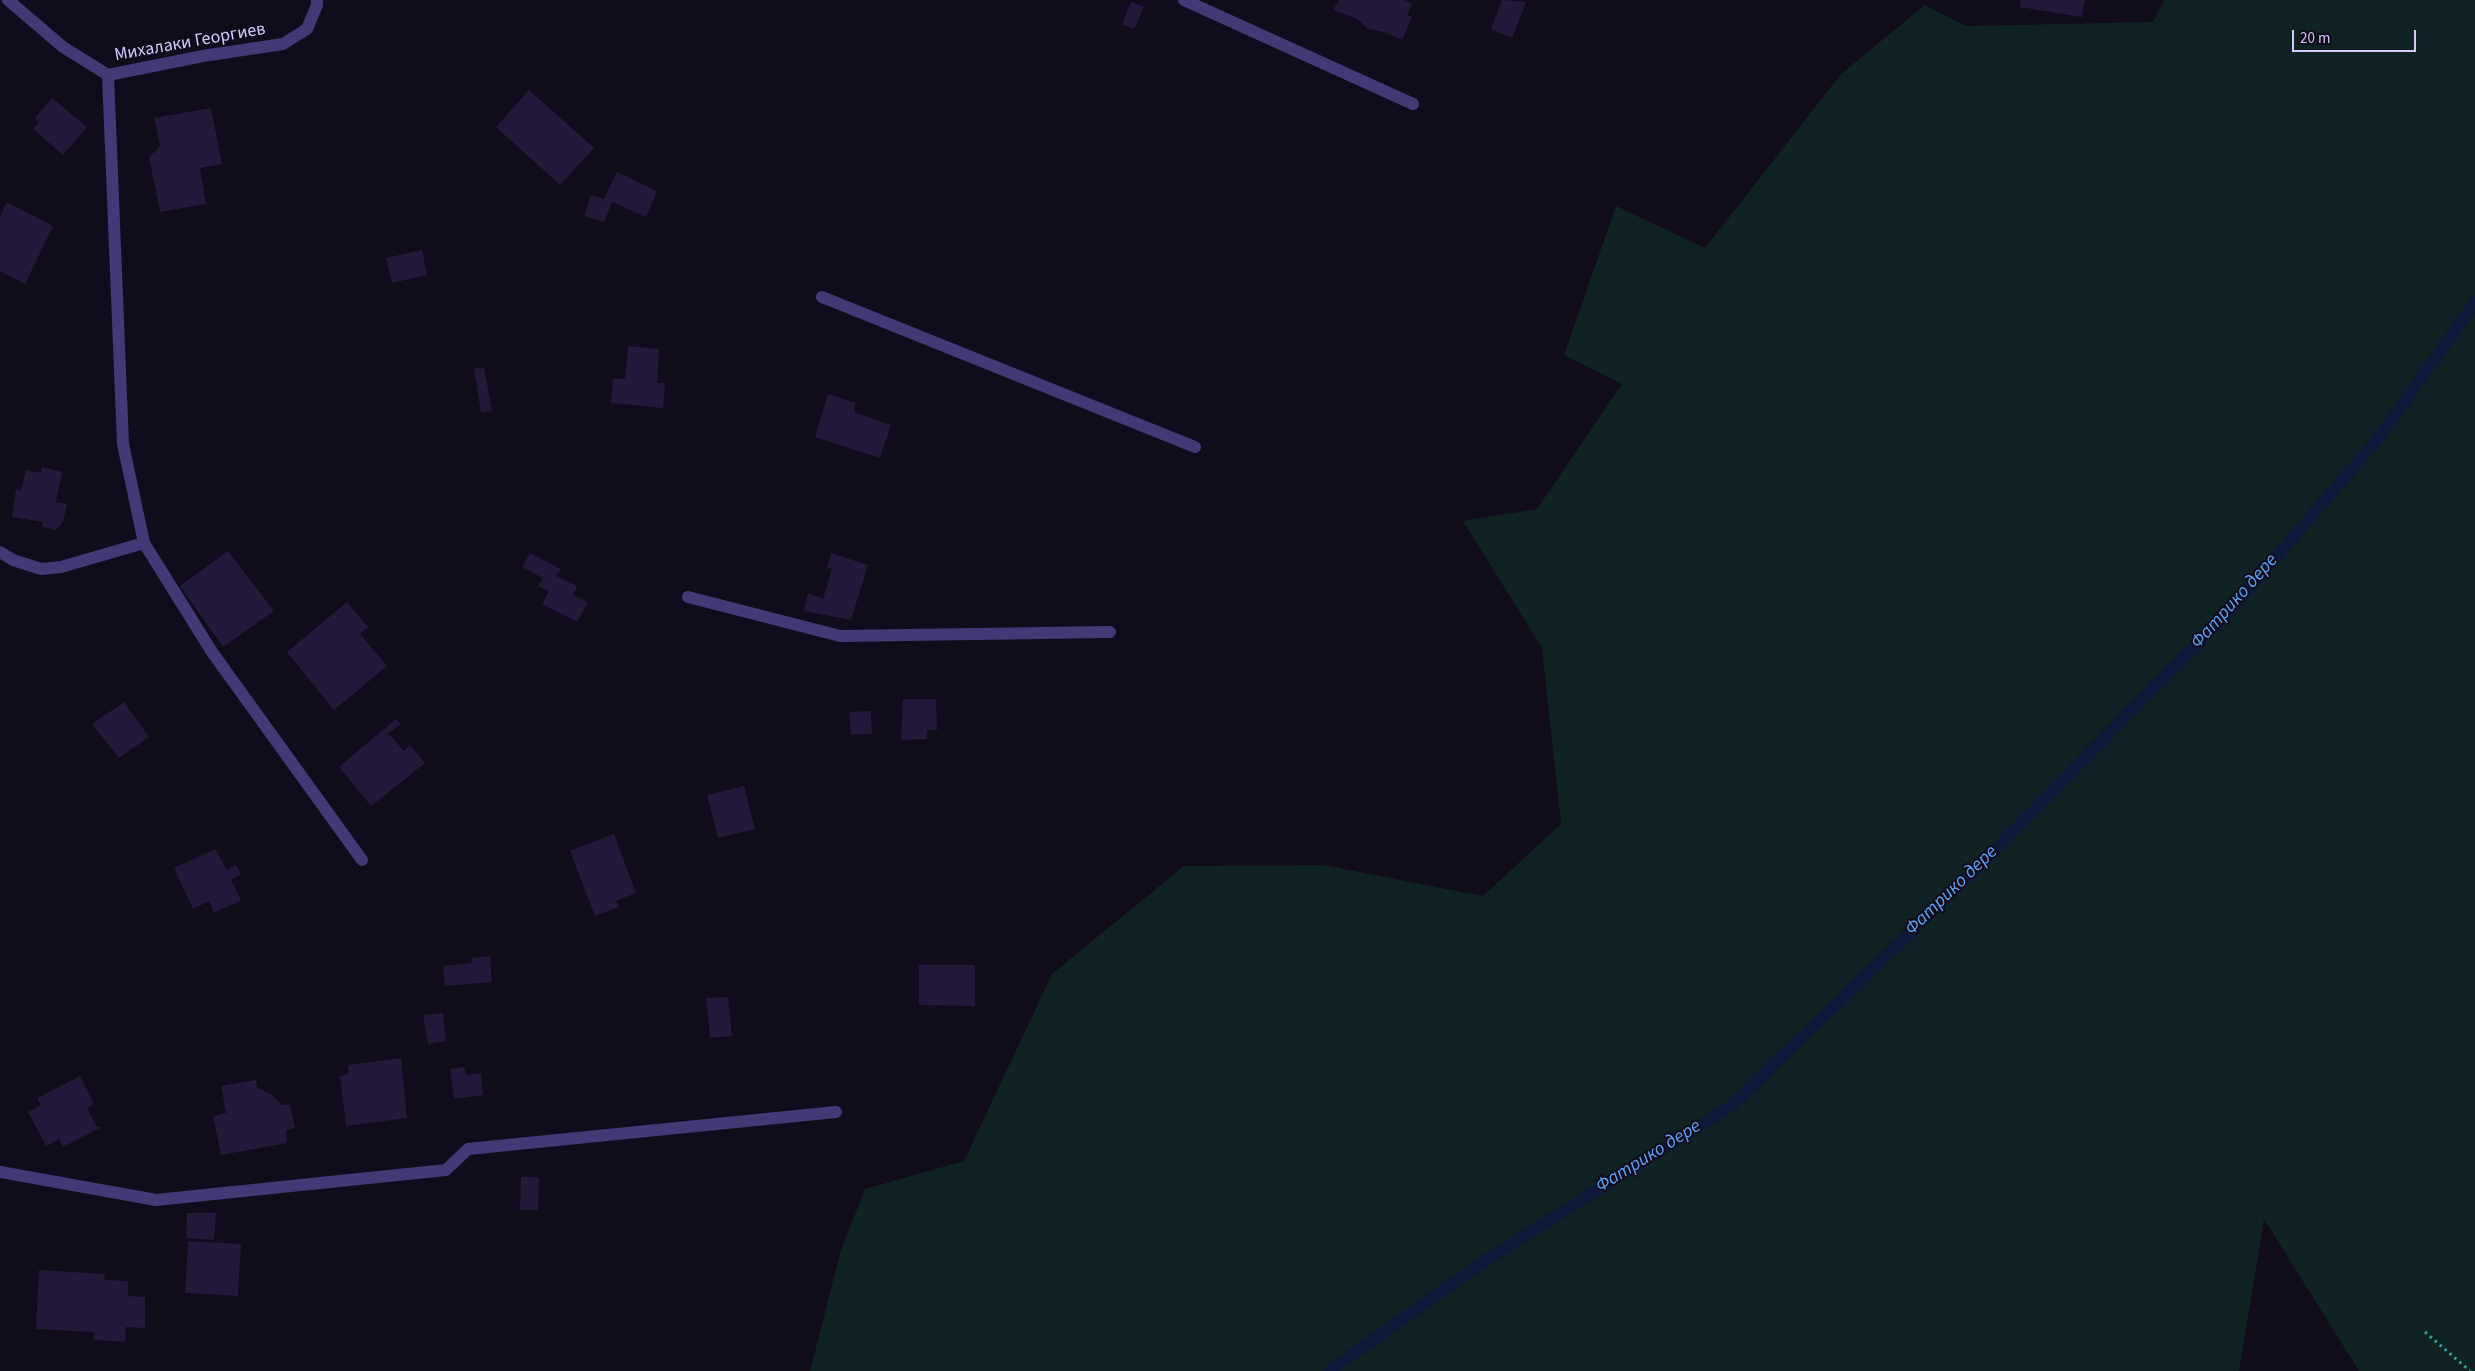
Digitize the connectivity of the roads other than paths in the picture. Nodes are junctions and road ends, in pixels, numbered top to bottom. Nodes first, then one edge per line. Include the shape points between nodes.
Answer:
1 (8, 0) edge
2 (317, 0) edge
3 (1184, 0) edge
4 (108, 75) junction
5 (1413, 104) dead end
6 (822, 297) dead end
7 (1195, 447) dead end
8 (144, 543) junction
9 (0, 552) edge
10 (688, 597) dead end
11 (1110, 632) dead end
12 (362, 860) dead end
13 (836, 1112) dead end
14 (0, 1172) edge

1 - 4 street, Михалаки Георгиев via 63,47
2 - 4 street, Михалаки Георгиев via 318,5 307,29 283,44
3 - 5 street
4 - 8 street via 123,444
6 - 7 street
8 - 9 street via 62,567 41,569
8 - 12 street via 212,652
10 - 11 street via 840,636
13 - 14 street via 468,1149 446,1170 156,1200

